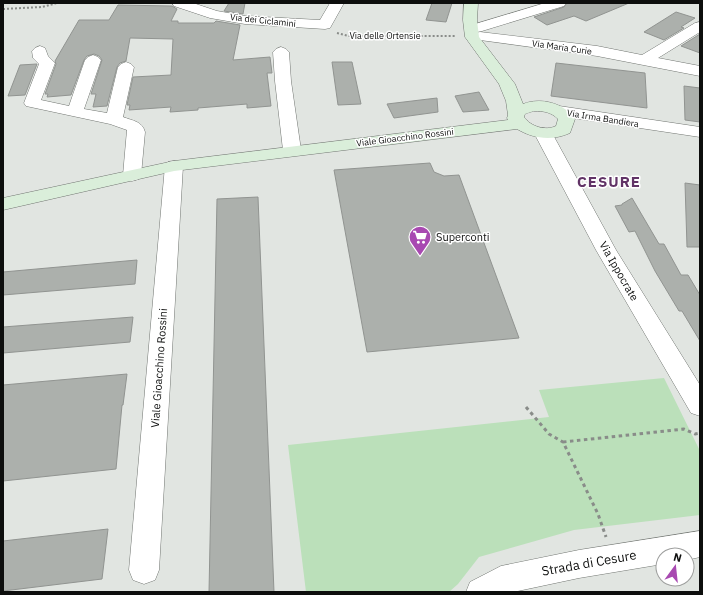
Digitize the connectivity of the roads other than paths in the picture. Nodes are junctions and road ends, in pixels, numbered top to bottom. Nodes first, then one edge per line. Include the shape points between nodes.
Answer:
1 (179, 3) edge
2 (337, 3) edge
3 (471, 3) edge
4 (559, 3) edge
5 (700, 26) edge
6 (475, 30) junction
7 (40, 51) dead end
8 (281, 52) dead end
9 (93, 60) dead end
10 (643, 61) junction
11 (126, 67) dead end
12 (700, 71) edge
13 (507, 84) junction
14 (540, 106) junction
15 (75, 111) junction
16 (559, 111) junction
17 (517, 119) junction
18 (114, 120) junction
19 (648, 125) junction
20 (564, 128) junction
21 (700, 132) edge
22 (543, 133) junction
23 (292, 150) junction
24 (174, 166) junction
25 (132, 175) junction
26 (3, 204) edge
27 (690, 372) edge
28 (700, 406) edge
29 (700, 544) edge
30 (144, 570) dead end
31 (481, 592) edge

1 - 2 street, Via dei Ciclamini via 215,15 245,20 326,25
3 - 6 street
4 - 6 street
5 - 10 street
6 - 10 street, Via Maria Curie
6 - 13 street via 477,45 485,52
7 - 15 street via 41,58 47,63 32,103
8 - 23 street
9 - 15 street
10 - 12 street, Via Maria Curie
11 - 18 street
13 - 14 street
13 - 17 street via 514,101
14 - 16 street
14 - 17 street via 519,110
15 - 18 street
16 - 19 street, Via Irma Bandiera
16 - 20 street via 567,119
17 - 22 street via 529,130
17 - 23 street, Viale Gioacchino Rossini
18 - 25 street via 135,127
19 - 20 street, Via Irma Bandiera
19 - 21 street, Via Irma Bandiera
20 - 22 street via 552,133
22 - 27 street, Via Ippocrate via 606,250
23 - 24 street, Viale Gioacchino Rossini
24 - 25 street, Viale Gioacchino Rossini
24 - 30 street, Viale Gioacchino Rossini
25 - 26 street, Viale Gioacchino Rossini
27 - 28 street, Via Ippocrate
29 - 31 street, Strada di Cesure via 501,580

